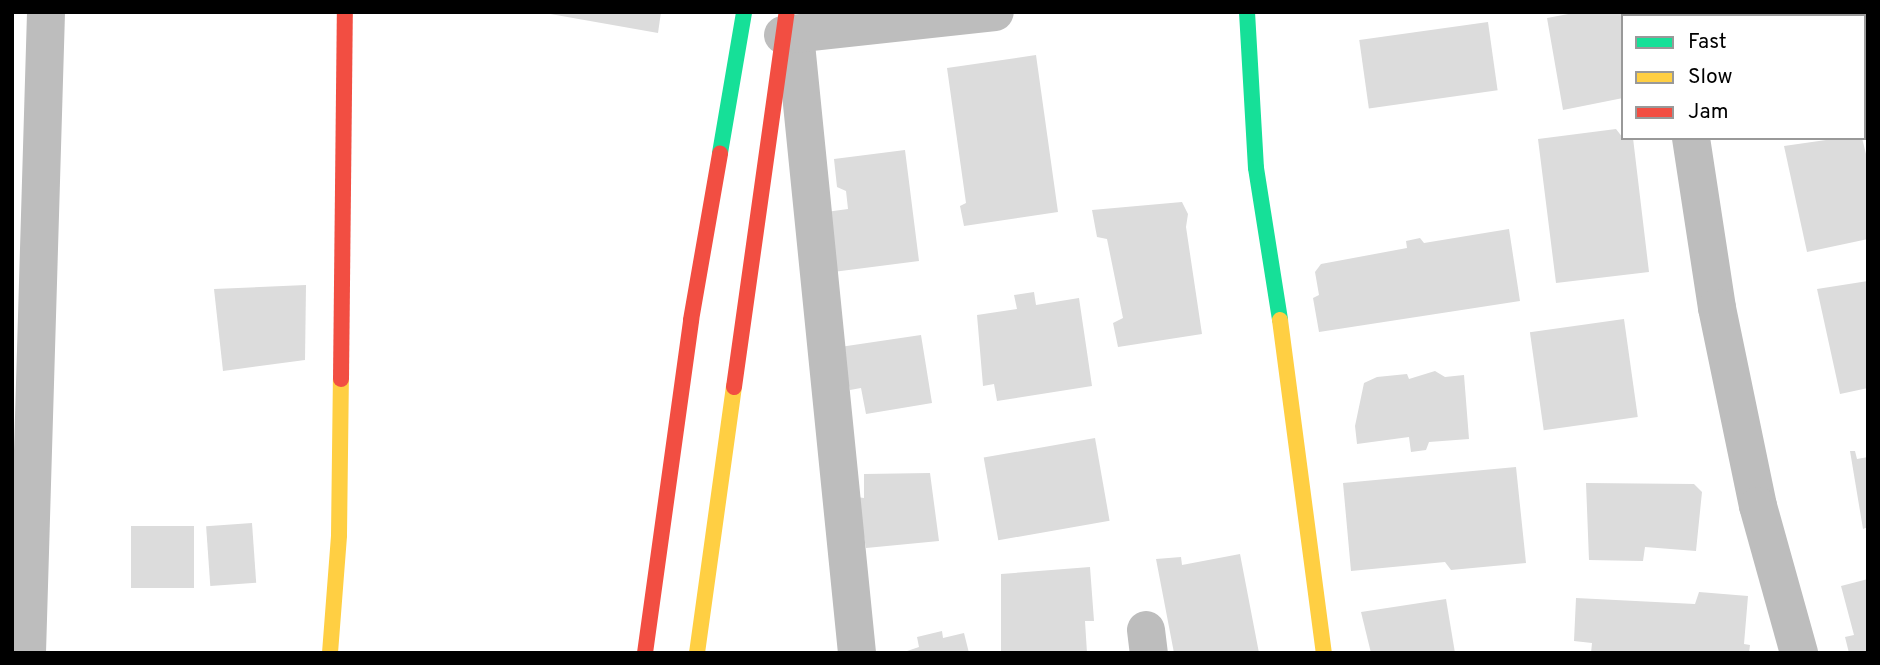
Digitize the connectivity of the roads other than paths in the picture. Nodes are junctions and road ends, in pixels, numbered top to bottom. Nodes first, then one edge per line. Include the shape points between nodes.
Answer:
1 (46, 12) edge
2 (345, 12) edge
3 (744, 12) edge
4 (995, 12) edge
5 (1247, 12) edge
6 (788, 27) edge
7 (1691, 140) edge
8 (27, 653) edge
9 (330, 653) edge
10 (645, 653) edge
11 (697, 653) edge
12 (857, 653) edge
13 (1324, 653) edge
14 (1799, 653) edge

1 - 8 street
2 - 9 street via 339,508
3 - 10 street via 691,320
4 - 6 street
5 - 13 street via 1255,168 1289,377
6 - 11 street
6 - 12 street
7 - 14 street via 1717,308 1758,506

